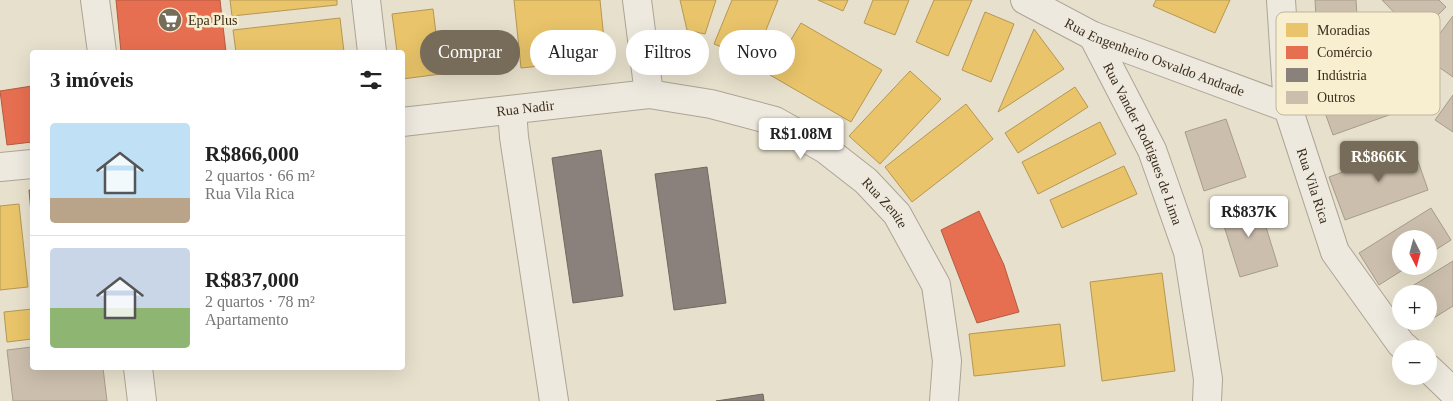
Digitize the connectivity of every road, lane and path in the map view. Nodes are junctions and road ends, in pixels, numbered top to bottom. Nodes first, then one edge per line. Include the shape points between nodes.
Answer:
1 (95, 0) edge
2 (366, 0) edge
3 (637, 0) edge
4 (1025, 0) edge
5 (1094, 36) junction
6 (102, 50) edge
7 (372, 50) edge
8 (648, 94) junction
9 (1276, 104) edge
10 (512, 110) junction
11 (1290, 115) edge
12 (405, 122) edge
13 (30, 164) edge
14 (0, 167) edge
15 (1398, 340) edge
16 (138, 370) edge
17 (1437, 377) edge
18 (1453, 392) edge
19 (142, 401) edge
20 (554, 401) edge
21 (944, 401) edge
22 (1207, 401) edge

1 - 6 street
2 - 7 street
3 - 8 street
4 - 5 street, Rua Engenheiro Osvaldo Andrade
5 - 9 street, Rua Engenheiro Osvaldo Andrade
5 - 22 street, Rua Vander Rodrigues de Lima via 1152,150 1188,252 1208,379
8 - 10 street, Rua Nadir
8 - 21 street, Rua Zenite via 711,104 775,121 825,149 866,181 897,214 936,285 947,362
10 - 12 street, Rua Nadir
10 - 20 street
11 - 15 street, Rua Vila Rica via 1335,252
13 - 14 street
16 - 19 street
17 - 18 street

